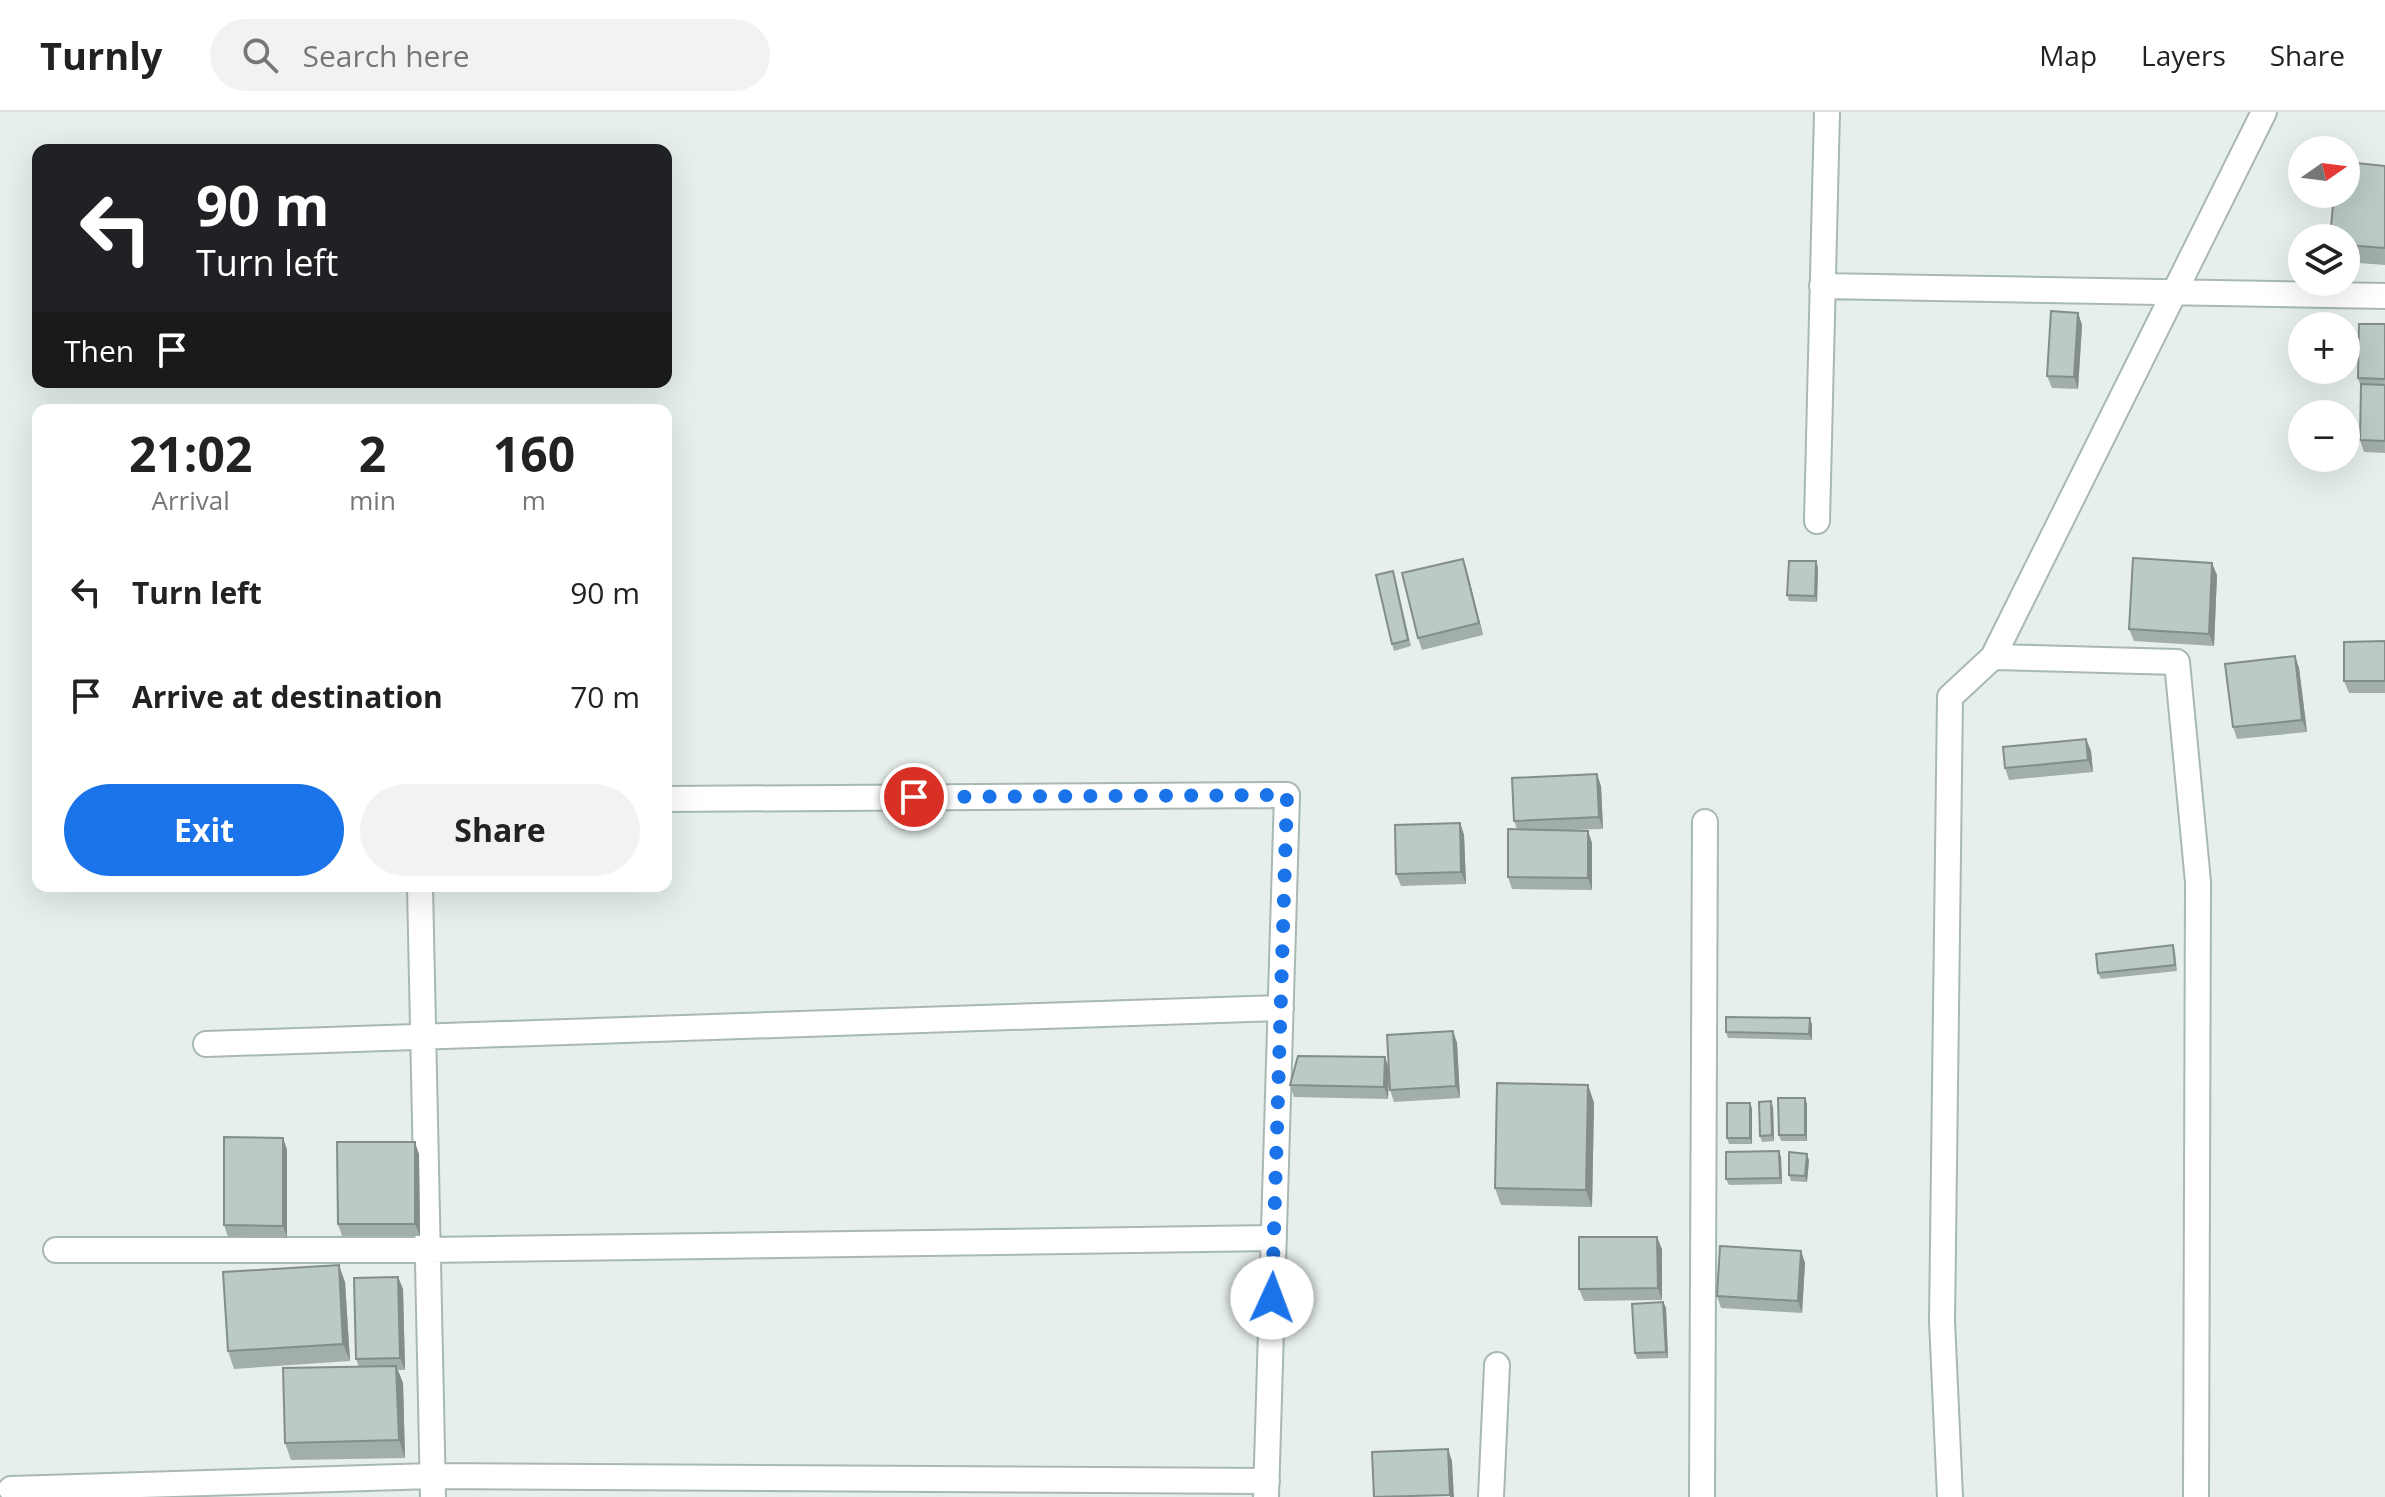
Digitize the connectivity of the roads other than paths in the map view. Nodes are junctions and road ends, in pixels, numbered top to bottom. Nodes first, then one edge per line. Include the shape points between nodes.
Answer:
1 (1827, 112) edge
2 (2264, 112) edge
3 (1822, 286) junction
4 (2175, 293) junction
5 (2385, 296) edge
6 (1817, 521) dead end
7 (1993, 657) junction
8 (672, 799) edge
9 (1705, 822) dead end
10 (420, 892) edge
11 (1281, 1008) junction
12 (423, 1037) junction
13 (206, 1044) dead end
14 (1274, 1238) junction
15 (56, 1250) dead end
16 (428, 1250) junction
17 (1497, 1365) dead end
18 (433, 1486) edge
19 (11, 1489) dead end
20 (1267, 1489) edge
21 (1491, 1497) edge
22 (1702, 1497) edge
23 (1950, 1497) edge
24 (2196, 1497) edge

1 - 3 street
2 - 4 street
3 - 4 street
3 - 6 street
4 - 5 street
4 - 7 street
7 - 23 street via 1950,697 1942,1321
7 - 24 street via 2177,662 2198,882
8 - 11 street via 1287,795
9 - 22 street
10 - 12 street
11 - 12 street
11 - 14 street
12 - 13 street
12 - 16 street
14 - 16 street
14 - 20 street
15 - 16 street
16 - 18 street
17 - 21 street
18 - 19 street
18 - 20 street

